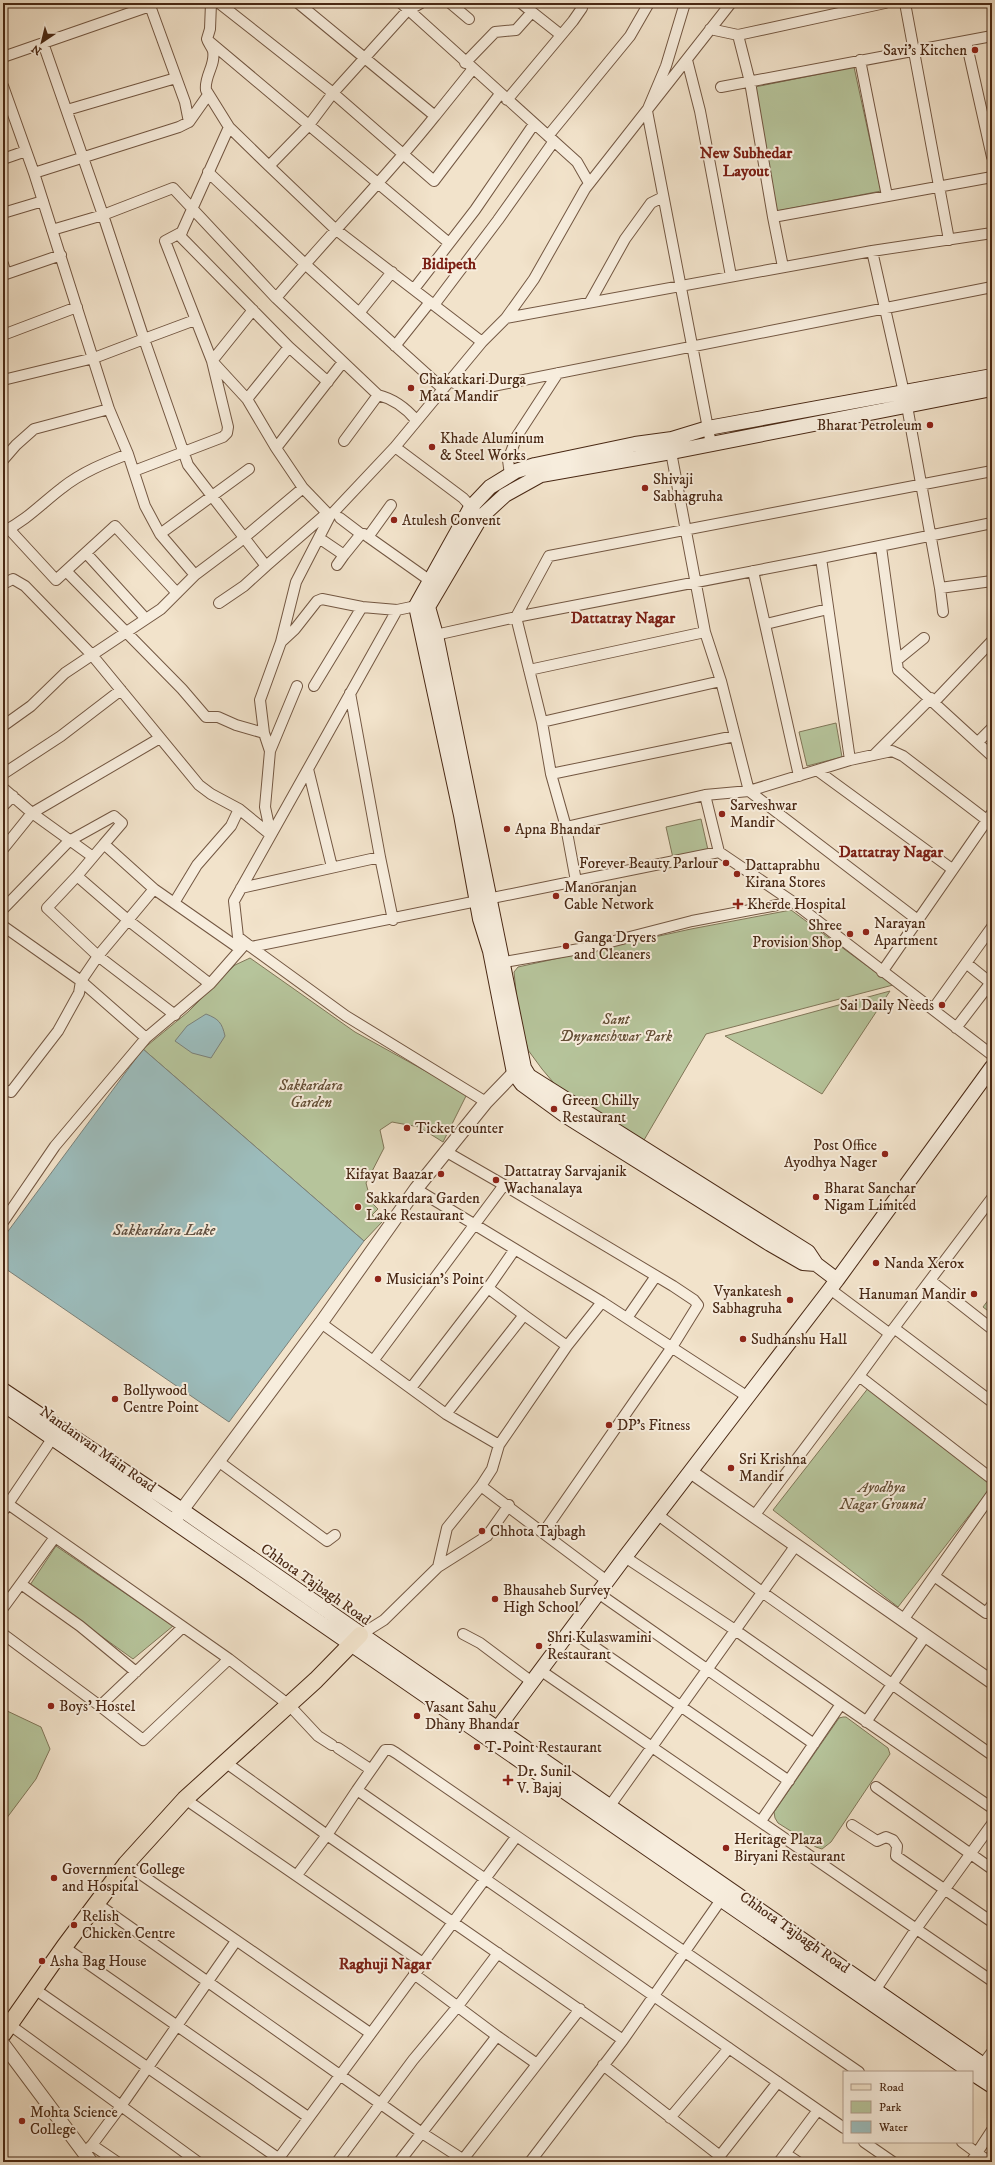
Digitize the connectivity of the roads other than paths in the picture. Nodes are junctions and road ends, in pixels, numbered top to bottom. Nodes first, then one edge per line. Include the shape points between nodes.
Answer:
1 (211, 3) edge
2 (219, 3) edge
3 (298, 3) edge
4 (421, 3) edge
5 (450, 3) edge
6 (521, 3) edge
7 (582, 3) edge
8 (649, 3) edge
9 (685, 3) edge
10 (731, 3) edge
11 (885, 3) edge
12 (905, 3) edge
13 (149, 4) edge
14 (404, 7) edge
15 (532, 12) junction
16 (470, 19) dead end
17 (710, 29) junction
18 (561, 35) junction
19 (738, 35) junction
20 (992, 36) edge
21 (207, 39) junction
22 (966, 41) junction
23 (43, 43) junction
24 (914, 50) junction
25 (3, 57) edge
26 (365, 59) junction
27 (687, 60) junction
28 (860, 60) junction
29 (469, 66) junction
30 (176, 78) junction
31 (750, 82) junction
32 (3, 86) edge
33 (721, 87) dead end
34 (333, 94) junction
35 (208, 95) junction
36 (503, 97) junction
37 (66, 110) junction
38 (646, 111) junction
39 (435, 116) junction
40 (189, 122) junction
41 (534, 124) junction
42 (309, 125) junction
43 (228, 127) junction
44 (551, 139) junction
45 (26, 151) junction
46 (404, 155) junction
47 (992, 157) edge
48 (83, 158) junction
49 (3, 159) edge
50 (269, 166) junction
51 (208, 172) junction
52 (34, 173) junction
53 (992, 177) edge
54 (589, 183) junction
55 (378, 185) junction
56 (939, 187) junction
57 (887, 196) junction
58 (663, 197) junction
59 (43, 201) junction
60 (192, 209) junction
61 (3, 213) edge
62 (103, 215) junction
63 (773, 217) junction
64 (335, 229) junction
65 (52, 230) junction
66 (182, 232) junction
67 (992, 233) edge
68 (949, 240) junction
69 (449, 244) junction
70 (872, 251) junction
71 (61, 255) junction
72 (305, 264) junction
73 (783, 267) junction
74 (4, 271) edge
75 (392, 272) junction
76 (731, 276) junction
77 (680, 286) junction
78 (992, 287) edge
79 (414, 290) junction
80 (276, 298) junction
81 (590, 302) junction
82 (432, 304) junction
83 (77, 306) junction
84 (884, 308) junction
85 (253, 310) junction
86 (359, 313) junction
87 (506, 318) junction
88 (195, 320) junction
89 (3, 335) edge
90 (144, 339) junction
91 (482, 342) junction
92 (395, 346) junction
93 (691, 346) junction
94 (289, 347) junction
95 (94, 358) junction
96 (212, 361) junction
97 (343, 362) junction
98 (558, 373) junction
99 (992, 376) edge
100 (3, 380) edge
101 (328, 382) junction
102 (445, 385) junction
103 (992, 389) edge
104 (378, 395) junction
105 (247, 399) junction
106 (906, 399) junction
107 (109, 409) junction
108 (416, 420) junction
109 (708, 428) junction
110 (344, 441) dead end
111 (711, 444) junction
112 (395, 447) junction
113 (276, 448) junction
114 (671, 452) junction
115 (184, 453) junction
116 (128, 454) junction
117 (3, 460) edge
118 (249, 469) dead end
119 (992, 470) edge
120 (134, 472) junction
121 (510, 475) junction
122 (920, 483) junction
123 (303, 488) junction
124 (212, 496) junction
125 (391, 505) dead end
126 (471, 507) junction
127 (332, 516) junction
128 (482, 517) junction
129 (992, 523) edge
130 (686, 529) junction
131 (6, 531) edge
132 (160, 534) junction
133 (365, 535) junction
134 (930, 536) junction
135 (243, 538) junction
136 (319, 538) junction
137 (881, 547) junction
138 (86, 553) junction
139 (344, 555) junction
140 (821, 558) junction
141 (336, 564) dead end
142 (266, 566) junction
143 (753, 571) junction
144 (66, 572) junction
145 (195, 575) junction
146 (429, 580) junction
147 (696, 581) junction
148 (992, 581) edge
149 (3, 584) edge
150 (940, 588) junction
151 (177, 593) junction
152 (219, 603) dead end
153 (422, 606) junction
154 (362, 607) junction
155 (828, 609) junction
156 (397, 610) junction
157 (943, 612) dead end
158 (516, 617) junction
159 (146, 619) junction
160 (766, 624) junction
161 (126, 632) junction
162 (705, 632) junction
163 (436, 636) junction
164 (421, 637) junction
165 (924, 638) dead end
166 (992, 641) edge
167 (281, 642) junction
168 (92, 655) junction
169 (897, 660) junction
170 (529, 670) junction
171 (721, 681) junction
172 (297, 686) dead end
173 (314, 686) dead end
174 (121, 690) junction
175 (350, 693) junction
176 (933, 700) junction
177 (542, 722) junction
178 (3, 726) edge
179 (992, 728) edge
180 (264, 733) junction
181 (735, 736) junction
182 (160, 738) junction
183 (978, 742) junction
184 (270, 751) junction
185 (874, 755) junction
186 (992, 756) edge
187 (850, 760) junction
188 (308, 769) junction
189 (818, 771) junction
190 (3, 774) edge
191 (551, 774) junction
192 (799, 776) junction
193 (3, 788) edge
194 (749, 791) junction
195 (705, 795) junction
196 (13, 796) junction
197 (3, 806) edge
198 (239, 809) junction
199 (32, 813) junction
200 (990, 819) edge
201 (566, 826) junction
202 (271, 835) junction
203 (69, 841) junction
204 (104, 844) junction
205 (3, 849) edge
206 (719, 852) junction
207 (380, 857) junction
208 (93, 858) junction
209 (332, 867) junction
210 (952, 869) junction
211 (77, 876) junction
212 (576, 881) junction
213 (241, 888) junction
214 (154, 889) junction
215 (483, 900) junction
216 (793, 902) junction
217 (174, 903) junction
218 (3, 908) edge
219 (393, 920) junction
220 (129, 921) junction
221 (919, 921) junction
222 (3, 926) edge
223 (992, 927) edge
224 (246, 947) junction
225 (98, 956) junction
226 (504, 962) junction
227 (966, 963) junction
228 (882, 972) junction
229 (81, 981) junction
230 (991, 983) edge
231 (210, 984) junction
232 (506, 1009) junction
233 (933, 1009) junction
234 (176, 1015) junction
235 (956, 1028) junction
236 (146, 1038) junction
237 (992, 1055) edge
238 (519, 1071) junction
239 (991, 1072) edge
240 (3, 1090) edge
241 (486, 1102) junction
242 (445, 1151) junction
243 (504, 1185) junction
244 (416, 1189) junction
245 (992, 1198) edge
246 (3, 1222) edge
247 (475, 1224) junction
248 (516, 1249) junction
249 (656, 1276) junction
250 (930, 1281) junction
251 (834, 1285) junction
252 (488, 1288) junction
253 (602, 1302) junction
254 (524, 1315) junction
255 (626, 1318) junction
256 (321, 1323) junction
257 (992, 1329) edge
258 (892, 1331) junction
259 (567, 1346) junction
260 (672, 1347) junction
261 (373, 1361) junction
262 (859, 1376) junction
263 (411, 1388) junction
264 (3, 1390) edge
265 (748, 1397) junction
266 (992, 1402) edge
267 (3, 1404) edge
268 (446, 1414) junction
269 (56, 1433) junction
270 (499, 1445) junction
271 (218, 1461) junction
272 (691, 1472) junction
273 (992, 1479) edge
274 (482, 1486) junction
275 (992, 1494) edge
276 (509, 1505) junction
277 (6, 1508) edge
278 (182, 1510) junction
279 (658, 1514) junction
280 (754, 1516) junction
281 (174, 1522) junction
282 (543, 1533) junction
283 (335, 1535) dead end
284 (54, 1537) junction
285 (796, 1545) junction
286 (625, 1557) junction
287 (438, 1567) junction
288 (934, 1576) junction
289 (607, 1581) junction
290 (20, 1584) junction
291 (762, 1592) junction
292 (598, 1593) junction
293 (3, 1608) edge
294 (990, 1611) edge
295 (903, 1620) junction
296 (184, 1627) junction
297 (570, 1630) junction
298 (735, 1630) junction
299 (3, 1634) edge
300 (463, 1634) dead end
301 (926, 1636) junction
302 (355, 1640) junction
303 (229, 1660) junction
304 (707, 1669) junction
305 (136, 1672) junction
306 (536, 1676) junction
307 (992, 1682) edge
308 (892, 1684) junction
309 (841, 1704) junction
310 (289, 1705) junction
311 (682, 1705) junction
312 (100, 1706) junction
313 (866, 1722) junction
314 (493, 1734) junction
315 (814, 1744) junction
316 (653, 1746) junction
317 (992, 1755) edge
318 (225, 1762) junction
319 (370, 1769) junction
320 (789, 1781) junction
321 (876, 1787) dead end
322 (357, 1790) junction
323 (185, 1800) junction
324 (992, 1808) edge
325 (606, 1812) junction
326 (761, 1821) junction
327 (992, 1824) edge
328 (852, 1825) dead end
329 (328, 1835) junction
330 (516, 1837) junction
331 (970, 1854) junction
332 (126, 1864) junction
333 (992, 1870) edge
334 (297, 1875) junction
335 (485, 1879) junction
336 (944, 1890) junction
337 (724, 1895) junction
338 (96, 1904) junction
339 (454, 1921) junction
340 (992, 1922) edge
341 (916, 1929) junction
342 (236, 1942) junction
343 (64, 1947) junction
344 (498, 1953) junction
345 (685, 1953) junction
346 (423, 1963) junction
347 (414, 1974) junction
348 (992, 1981) edge
349 (208, 1982) junction
350 (36, 1990) junction
351 (654, 1996) junction
352 (871, 1996) junction
353 (458, 2006) junction
354 (580, 2009) junction
355 (177, 2027) junction
356 (6, 2030) edge
357 (370, 2033) junction
358 (497, 2036) junction
359 (623, 2040) junction
360 (3, 2044) edge
361 (730, 2048) junction
362 (992, 2052) edge
363 (537, 2064) junction
364 (603, 2065) junction
365 (148, 2067) junction
366 (979, 2070) edge
367 (858, 2071) edge
368 (340, 2075) junction
369 (778, 2082) junction
370 (992, 2086) edge
371 (380, 2104) junction
372 (122, 2106) junction
373 (818, 2110) junction
374 (308, 2117) junction
375 (670, 2118) junction
376 (843, 2127) edge
377 (992, 2130) edge
378 (422, 2133) junction
379 (865, 2143) edge
380 (963, 2143) edge
381 (89, 2153) edge
382 (977, 2153) junction
383 (786, 2154) junction
384 (717, 2159) edge
385 (277, 2160) edge
386 (464, 2161) edge
387 (116, 2162) edge
388 (198, 2162) edge
389 (337, 2162) edge
390 (399, 2162) edge
391 (530, 2162) edge
392 (779, 2162) edge
393 (798, 2162) edge
394 (893, 2162) edge
395 (971, 2162) edge
396 (990, 2162) edge

1 - 21 street
2 - 34 street
3 - 26 street
4 - 14 street
5 - 16 street
6 - 15 street
7 - 18 street via 582,8
8 - 44 street via 630,36
9 - 38 street via 666,66
10 - 17 street
11 - 19 street
12 - 24 street
13 - 23 street
13 - 30 street
14 - 26 street
14 - 29 street
15 - 18 street
15 - 29 street via 516,30 495,32
17 - 19 street
17 - 27 street
18 - 36 street
19 - 31 street
20 - 22 street
21 - 35 street via 213,59 205,84
21 - 42 street
22 - 24 street
22 - 47 street
23 - 25 street
23 - 37 street
24 - 28 street
24 - 56 street
26 - 34 street
26 - 39 street
27 - 38 street
27 - 76 street via 700,111
28 - 31 street
28 - 57 street
29 - 36 street
29 - 39 street
30 - 37 street
30 - 40 street
31 - 33 street
31 - 63 street
32 - 45 street
34 - 42 street
34 - 46 street
35 - 40 street
35 - 43 street
36 - 41 street
36 - 46 street via 434,181
37 - 48 street
38 - 54 street
38 - 58 street
39 - 46 street
40 - 48 street
41 - 44 street
41 - 69 street via 476,210
42 - 50 street
42 - 55 street
43 - 50 street
43 - 51 street
44 - 54 street via 577,162
44 - 82 street via 498,220
45 - 49 street
45 - 52 street
46 - 55 street
48 - 52 street
48 - 62 street
50 - 64 street
51 - 60 street
51 - 72 street
52 - 59 street
53 - 56 street
54 - 87 street via 534,279
55 - 64 street
55 - 69 street
56 - 57 street
56 - 68 street
57 - 63 street
58 - 77 street
58 - 81 street via 651,203 625,239
59 - 61 street
59 - 65 street
60 - 62 street via 173,188
60 - 66 street
60 - 80 street
62 - 65 street
62 - 90 street
63 - 73 street
64 - 72 street
64 - 75 street
65 - 71 street
66 - 85 street via 180,236
66 - 88 street via 165,241
67 - 68 street
68 - 70 street
69 - 79 street
70 - 73 street
70 - 84 street
71 - 74 street
71 - 83 street
72 - 80 street
72 - 86 street
73 - 76 street
75 - 79 street
75 - 86 street
76 - 77 street
77 - 81 street
77 - 93 street
78 - 84 street
79 - 82 street
80 - 97 street
81 - 87 street
82 - 91 street
82 - 92 street
83 - 89 street
83 - 95 street
84 - 93 street
84 - 106 street
85 - 94 street
85 - 96 street
86 - 92 street
87 - 91 street
88 - 90 street
88 - 96 street
90 - 95 street
90 - 115 street
91 - 102 street
92 - 102 street
93 - 98 street
93 - 109 street
94 - 101 street
94 - 105 street
95 - 100 street
95 - 107 street
96 - 105 street
96 - 115 street via 228,427 227,433
97 - 101 street
97 - 104 street
98 - 102 street via 473,390
98 - 121 street via 517,436 508,460
99 - 106 main road
101 - 113 street
102 - 108 street
103 - 106 main road
104 - 108 street via 390,398
104 - 110 street
105 - 113 street
106 - 109 main road
106 - 111 main road
106 - 122 street
107 - 116 street
107 - 117 street via 34,429
108 - 112 street
109 - 111 street
109 - 121 main road via 672,439 535,465
111 - 114 main road
112 - 126 street via 463,498
112 - 127 street
113 - 123 street
114 - 128 main road via 541,475 505,495
114 - 130 street
115 - 120 street
115 - 124 street via 188,465
116 - 120 street
116 - 131 street via 89,470 62,487 24,521
118 - 124 street
119 - 122 street
120 - 132 street via 145,506
121 - 126 main road via 490,487
122 - 130 street
122 - 134 street
123 - 127 street
123 - 135 street
124 - 132 street
124 - 135 street
125 - 133 street
126 - 128 street
126 - 146 main road via 463,525
127 - 133 street
127 - 136 street
127 - 142 street
128 - 153 main road
129 - 134 street
130 - 147 street
130 - 158 street via 549,556
131 - 144 street via 56,580
132 - 145 street
133 - 139 street
133 - 146 street
134 - 137 street
134 - 150 street
135 - 142 street
135 - 145 street
136 - 139 street
136 - 167 street via 296,582
137 - 140 street
137 - 169 street
138 - 144 street
138 - 151 street via 115,526
138 - 159 street
139 - 141 street
140 - 143 street
140 - 155 street
142 - 152 street via 244,586
143 - 147 street
143 - 160 street
144 - 161 street
145 - 151 street
146 - 153 main road
147 - 158 street
147 - 162 street
148 - 150 street
149 - 168 street via 13,578 25,586
150 - 157 street
151 - 159 street
153 - 156 street
153 - 163 main road
153 - 164 main road
154 - 156 street
154 - 167 street via 322,599 316,601 295,629
154 - 173 street
155 - 160 street
155 - 187 street
156 - 175 street
158 - 163 street
158 - 170 street
159 - 161 street
160 - 192 street
161 - 168 street
161 - 180 street via 206,717 218,717
162 - 170 street
162 - 171 street
163 - 164 street
163 - 215 main road
164 - 215 main road
165 - 169 street
166 - 176 street
167 - 180 street via 260,700
168 - 174 street
168 - 178 street via 65,673 31,706
169 - 176 street via 898,670
170 - 177 street
171 - 177 street
171 - 181 street
172 - 184 street
174 - 182 street
174 - 190 street via 61,736
175 - 188 street
175 - 207 street
176 - 183 street
176 - 185 street
177 - 191 street
179 - 183 street
180 - 184 street
181 - 191 street
181 - 194 street
182 - 198 street via 199,785
182 - 199 street
183 - 186 street
184 - 202 street via 265,807
185 - 187 street
185 - 200 street via 892,751 903,756
187 - 189 street
188 - 202 street
188 - 209 street
189 - 192 street
189 - 210 street
191 - 201 street
192 - 194 street
193 - 196 street
194 - 195 street
194 - 221 street
195 - 201 street
195 - 206 street
196 - 197 street
196 - 199 street
198 - 202 street
198 - 217 street via 230,826 197,865
199 - 203 street
199 - 205 street
200 - 210 street
201 - 212 street
202 - 213 street
203 - 204 street via 114,816 122,823
203 - 208 street
203 - 218 street
204 - 208 street
204 - 214 street
206 - 212 street
206 - 216 street
207 - 209 street
207 - 219 street
208 - 211 street
209 - 213 street
210 - 221 street
211 - 220 street
211 - 225 street via 47,908
212 - 215 street
213 - 224 street via 234,901 238,937
214 - 217 street
214 - 220 street
215 - 219 street
215 - 226 main road
215 - 232 main road via 490,951
216 - 226 street via 692,921 591,947
216 - 228 street
217 - 224 street
219 - 224 street
220 - 225 street
220 - 231 street
221 - 228 street
222 - 229 street
223 - 227 street
224 - 231 street
224 - 241 street via 346,1016
225 - 229 street
225 - 234 street
226 - 232 main road
227 - 230 street
227 - 233 street
228 - 233 street
229 - 236 street
229 - 240 street via 79,993 58,1032 11,1092
230 - 235 street
231 - 234 street
232 - 238 main road
233 - 235 street
234 - 236 street
235 - 237 street
236 - 246 street via 55,1146
238 - 241 street
238 - 251 main road via 654,1163 808,1252
239 - 251 main road
241 - 242 street
242 - 243 street
242 - 244 street
243 - 247 street
243 - 249 street
244 - 247 street
244 - 256 street
245 - 250 street
247 - 248 street
247 - 261 street
248 - 252 street
248 - 253 street
249 - 255 street
249 - 260 street via 698,1305
250 - 257 street
250 - 258 street
251 - 258 street
251 - 265 main road
252 - 254 street
252 - 263 street
253 - 255 street
253 - 259 street
254 - 259 street
254 - 268 street
255 - 260 street
256 - 261 street
256 - 271 street
258 - 262 street
258 - 266 street
259 - 270 street
260 - 265 street
260 - 282 street
261 - 263 street
262 - 273 street
262 - 280 street
263 - 268 street
264 - 269 main road, Chhota Tajbagh Road
265 - 272 main road
267 - 269 main road, Nandanvan Main Road
268 - 270 street
269 - 277 street
269 - 278 main road, Chhota Tajbagh Road
269 - 281 main road, Nandanvan Main Road
270 - 274 street via 492,1469
271 - 278 street
271 - 283 street via 327,1541
272 - 279 main road
272 - 280 street
274 - 276 street
274 - 287 street via 447,1528
275 - 288 street
276 - 282 street
276 - 287 street via 487,1536
277 - 284 street
278 - 281 street
278 - 302 main road, Chhota Tajbagh Road
279 - 286 main road
279 - 291 street
280 - 285 street
281 - 302 main road, Chhota Tajbagh Road
282 - 289 street
284 - 290 street
284 - 296 street
285 - 291 street
285 - 295 street
286 - 289 main road
286 - 298 street
287 - 302 street via 384,1620
288 - 294 street
288 - 295 street
289 - 292 main road
290 - 293 street
290 - 305 street via 80,1626
291 - 298 street
291 - 308 street
292 - 297 main road
292 - 304 street
295 - 301 street
296 - 303 street
296 - 305 street
297 - 306 main road
297 - 311 street
298 - 304 street
298 - 309 street
299 - 312 street
300 - 306 street
301 - 307 street
301 - 308 street
302 - 310 main road
302 - 314 main road
303 - 310 street
303 - 312 street via 143,1740
304 - 311 street
304 - 315 street
305 - 312 street
306 - 314 main road
306 - 316 street
308 - 313 street
308 - 317 street
309 - 313 street
309 - 315 street
310 - 318 main road
310 - 319 street via 318,1736
311 - 316 street
311 - 320 street
313 - 324 street
314 - 325 main road
315 - 320 street
316 - 325 street
316 - 326 street
318 - 323 main road
318 - 329 street
319 - 322 street
319 - 330 street via 385,1750 391,1750
320 - 326 street
321 - 331 street
322 - 329 street
322 - 335 street
323 - 332 main road
323 - 334 street
325 - 337 main road, Chhota Tajbagh Road
326 - 341 street
327 - 331 street
328 - 336 street via 877,1842 886,1837 893,1840 897,1846 896,1856
329 - 334 street
329 - 339 street
330 - 335 street
330 - 345 street
331 - 333 street
331 - 336 street
332 - 338 main road
332 - 342 street
334 - 346 street
335 - 339 street
335 - 351 street
336 - 340 street
336 - 341 street
337 - 345 street
337 - 352 main road, Chhota Tajbagh Road
338 - 343 main road
338 - 349 street
339 - 344 street
339 - 346 street
341 - 348 street
341 - 352 street
342 - 349 street
342 - 357 street
343 - 350 main road
343 - 355 street
344 - 353 street
344 - 354 street
345 - 351 street
345 - 367 street
346 - 347 street
347 - 353 street
347 - 357 street
349 - 355 street
349 - 368 street
350 - 356 main road
350 - 365 street
351 - 359 street
351 - 361 street
352 - 366 main road, Chhota Tajbagh Road
353 - 358 street
353 - 371 street
354 - 359 street
354 - 363 street
355 - 365 street
355 - 374 street
356 - 372 street
357 - 368 street
358 - 363 street
358 - 378 street
359 - 364 street
360 - 381 street
361 - 369 street
361 - 375 street
362 - 366 street
363 - 386 street
364 - 375 street
364 - 391 street
365 - 372 street
365 - 385 street
366 - 370 main road, Chhota Tajbagh Road
368 - 371 street
368 - 374 street
369 - 373 street
369 - 384 street
371 - 378 street
371 - 389 street
372 - 381 street
372 - 388 street
373 - 376 street
373 - 383 street
374 - 385 street
375 - 384 street
377 - 382 street
378 - 386 street
378 - 390 street
379 - 394 street
380 - 382 street
381 - 387 street
382 - 395 street
382 - 396 street
383 - 392 street
383 - 393 street

